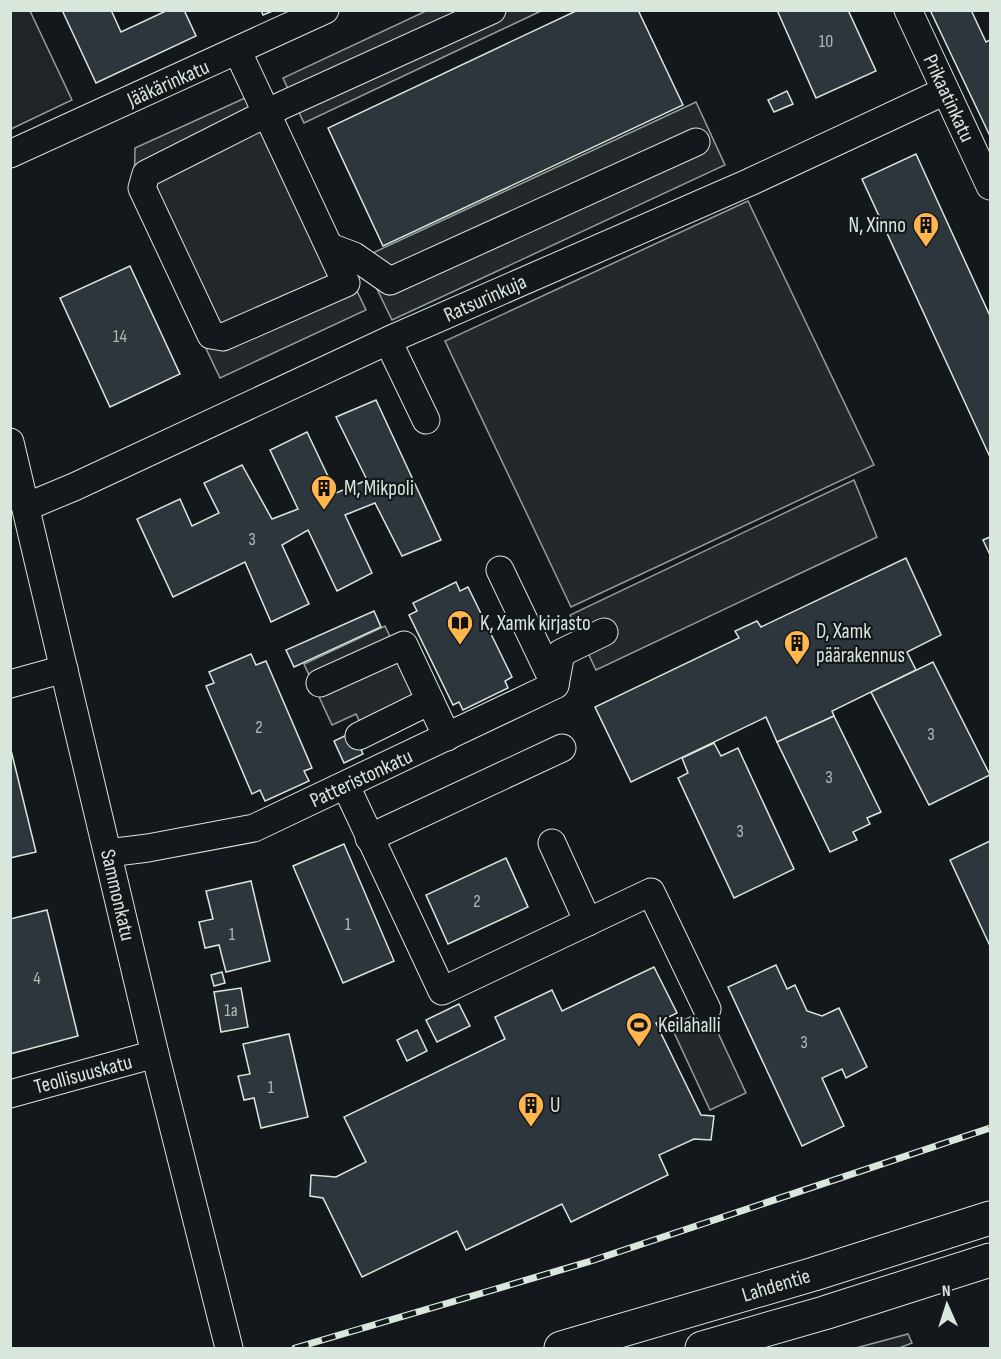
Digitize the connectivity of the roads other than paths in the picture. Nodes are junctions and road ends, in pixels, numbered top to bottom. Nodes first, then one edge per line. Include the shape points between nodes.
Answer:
1 (325, 10) edge
2 (492, 10) edge
3 (908, 10) edge
4 (238, 52) junction
5 (945, 91) junction
6 (267, 113) junction
7 (696, 142) dead end
8 (10, 154) edge
9 (990, 186) edge
10 (330, 247) junction
11 (388, 341) junction
12 (426, 420) dead end
13 (11, 443) edge
14 (26, 507) junction
15 (501, 570) dead end
16 (604, 633) dead end
17 (64, 669) junction
18 (320, 683) dead end
19 (10, 684) edge
20 (555, 685) junction
21 (430, 701) junction
22 (359, 736) dead end
23 (447, 737) junction
24 (562, 748) dead end
25 (345, 786) junction
26 (369, 838) junction
27 (552, 843) dead end
28 (108, 853) junction
29 (588, 922) junction
30 (707, 1009) dead end
31 (155, 1054) junction
32 (10, 1094) edge
33 (990, 1218) edge
34 (990, 1260) edge
35 (229, 1348) edge
36 (561, 1348) edge
37 (702, 1348) edge

1 - 4 street, Jääkärinkatu
2 - 6 street
3 - 5 street, Prikaatinkatu
4 - 6 street
4 - 8 street, Jääkärinkatu
5 - 9 street, Prikaatinkatu
5 - 11 street, Ratsurinkuja via 750,182
6 - 10 street
6 - 10 street via 146,174 142,188 211,335 223,337 346,283
7 - 10 street via 390,281 354,256
11 - 12 street
11 - 14 street, Ratsurinkuja
13 - 14 street, Sammonkatu
14 - 17 street, Sammonkatu
15 - 20 street
16 - 20 street via 561,653
17 - 19 street
17 - 28 street, Sammonkatu
18 - 21 street via 404,645
20 - 23 street, Patteristonkatu
21 - 22 street
21 - 23 street
23 - 25 street, Patteristonkatu
24 - 26 street
25 - 26 street
25 - 28 street, Patteristonkatu via 254,828
26 - 29 street via 442,991
27 - 29 street
28 - 31 street, Sammonkatu
29 - 30 street via 651,892
31 - 32 street, Teollisuuskatu
31 - 35 street, Sammonkatu
33 - 36 highway, Lahdentie
34 - 37 highway, Lahdentie

